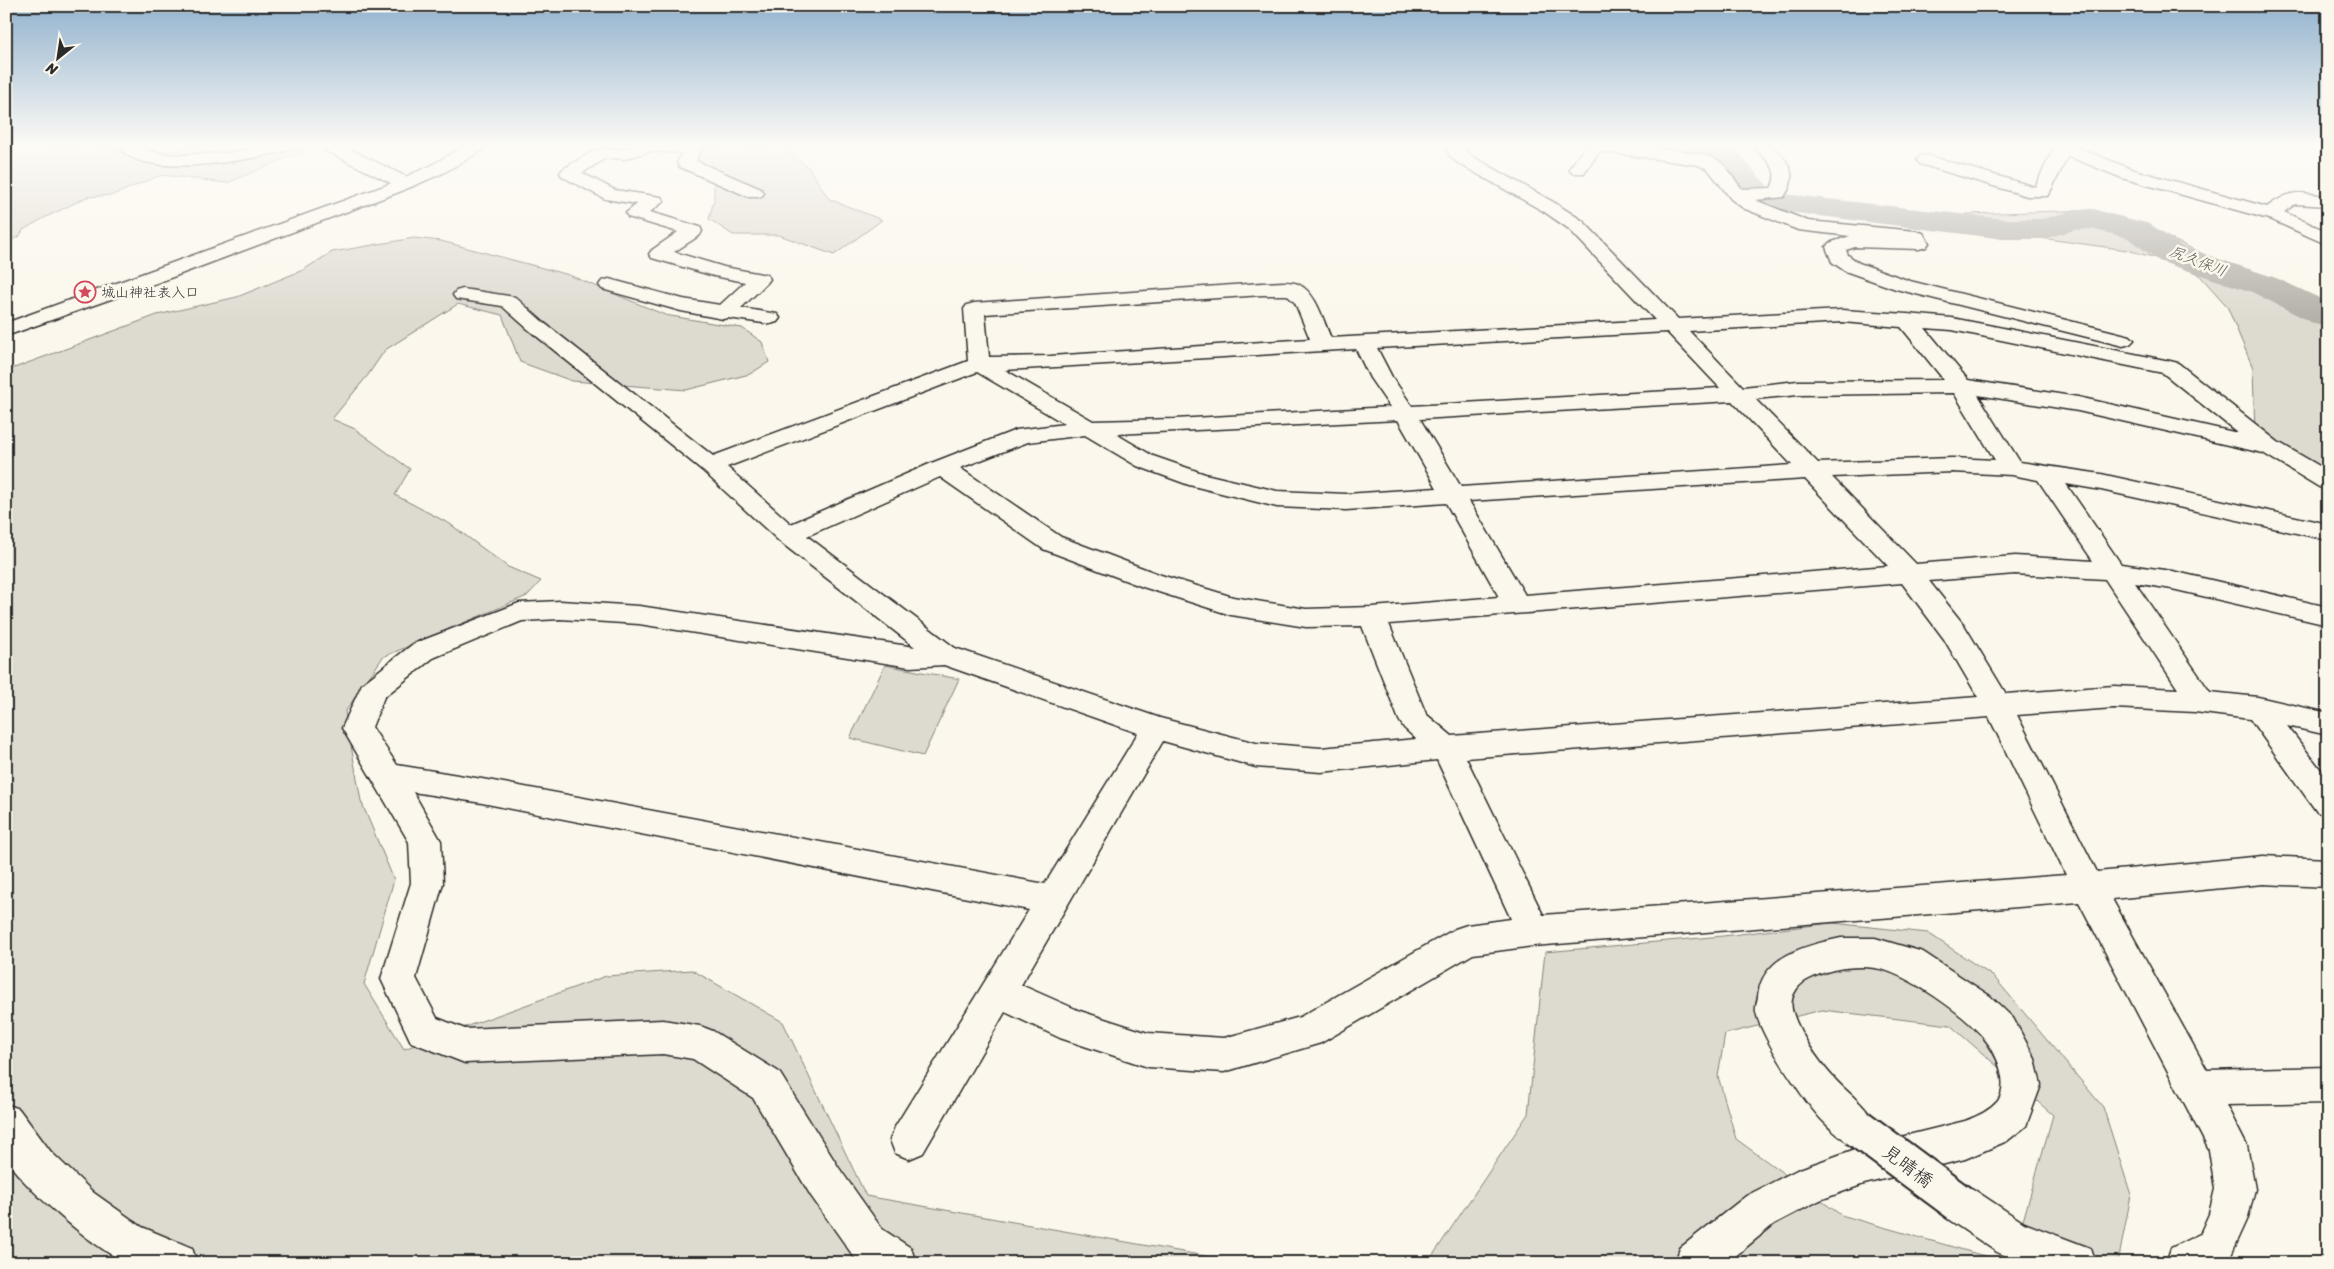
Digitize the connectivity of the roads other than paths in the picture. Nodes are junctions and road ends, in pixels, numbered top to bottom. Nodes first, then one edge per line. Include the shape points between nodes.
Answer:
1 (347, 205) edge
2 (648, 205) edge
3 (1546, 205) edge
4 (1752, 205) edge
5 (2238, 205) edge
6 (2281, 205) edge
7 (2269, 214) junction
8 (2324, 235) edge
9 (609, 285) dead end
10 (463, 295) dead end
11 (723, 313) junction
12 (770, 318) dead end
13 (1907, 320) junction
14 (1673, 327) junction
15 (6, 330) edge
16 (1364, 344) junction
17 (1323, 345) junction
18 (979, 364) junction
19 (2170, 368) junction
20 (1961, 386) junction
21 (1738, 394) junction
22 (1405, 412) junction
23 (1090, 428) junction
24 (2270, 447) junction
25 (710, 465) junction
26 (942, 467) junction
27 (2012, 468) junction
28 (1810, 471) junction
29 (2046, 473) junction
30 (2328, 482) edge
31 (1455, 496) junction
32 (2328, 532) edge
33 (788, 535) junction
34 (2112, 571) junction
35 (1910, 573) junction
36 (1517, 604) junction
37 (1372, 616) junction
38 (2328, 616) edge
39 (945, 655) junction
40 (2202, 702) junction
41 (1998, 706) junction
42 (2258, 708) junction
43 (2328, 724) edge
44 (1156, 728) junction
45 (1446, 748) junction
46 (388, 776) junction
47 (2328, 803) edge
48 (2328, 873) edge
49 (2088, 887) junction
50 (1053, 900) junction
51 (1533, 931) junction
52 (998, 991) junction
53 (2328, 1085) edge
54 (2198, 1088) junction
55 (6, 1122) edge
56 (909, 1140) dead end
57 (177, 1263) edge
58 (896, 1263) edge
59 (1695, 1263) edge
60 (2076, 1263) edge
61 (2186, 1263) edge

1 - 15 street via 161,276
2 - 11 street via 635,213 693,231 659,254 721,272 760,279
3 - 14 street via 1576,225
4 - 19 street via 1805,226 1916,237 1919,243 1853,242 1836,248 1839,258 1852,267 1904,285 2123,340
5 - 7 street
6 - 7 street
7 - 8 street
9 - 11 street
10 - 25 street via 508,301
11 - 12 street
13 - 14 street via 1842,316
13 - 19 street via 1952,324
13 - 20 street
14 - 16 street
14 - 21 street
16 - 17 street
16 - 22 street via 1381,378
17 - 18 street
17 - 18 street via 1304,300 1292,289 1262,289 974,309
18 - 23 street
18 - 25 street
19 - 24 street
20 - 21 street via 1798,388
20 - 24 street via 2078,404
20 - 27 street
21 - 22 street
21 - 28 street
22 - 23 street
22 - 31 street
23 - 26 street via 1024,435
23 - 31 street via 1145,461 1198,480 1277,499 1346,502
24 - 30 street
25 - 33 street
26 - 33 street
26 - 37 street via 1052,543 1152,581 1231,606 1306,618
27 - 28 street via 1952,465
27 - 29 street
28 - 31 street
28 - 35 street
29 - 32 street
29 - 34 street
31 - 36 street
33 - 39 street
34 - 35 street via 2015,566
34 - 38 street via 2172,580
34 - 40 street
35 - 36 street
35 - 41 street via 1954,632
36 - 37 street
37 - 45 street via 1414,720
39 - 44 street
39 - 46 street via 910,658 639,616 560,610 519,612 423,651 372,691 357,728
40 - 41 street via 2114,697
40 - 42 street
41 - 45 street
41 - 49 street
42 - 43 street
42 - 47 street
44 - 45 street via 1256,755 1312,759
44 - 50 street
45 - 51 street
46 - 50 street
46 - 58 street via 425,841 427,883 398,979 424,1030 465,1046 663,1037 700,1043 766,1085 825,1182 868,1243
48 - 49 street via 2263,870
49 - 51 street
49 - 54 street
50 - 52 street
51 - 52 street via 1467,940 1308,1031 1224,1055 1148,1050 1073,1026
52 - 56 street
53 - 54 street
54 - 61 street via 2228,1146 2235,1188 2228,1218 2214,1248
55 - 57 street via 15,1138 53,1183 104,1226 160,1258
59 - 60 street, 見晴橋, bridge via 1760,1210 1811,1184 1864,1164 1965,1140 1994,1128 2013,1113 2022,1085 2017,1059 2000,1030 1977,1007 1911,963 1875,953 1814,959 1790,971 1776,988 1774,1012 1789,1045 1819,1089 1858,1128 1959,1203 2011,1238

